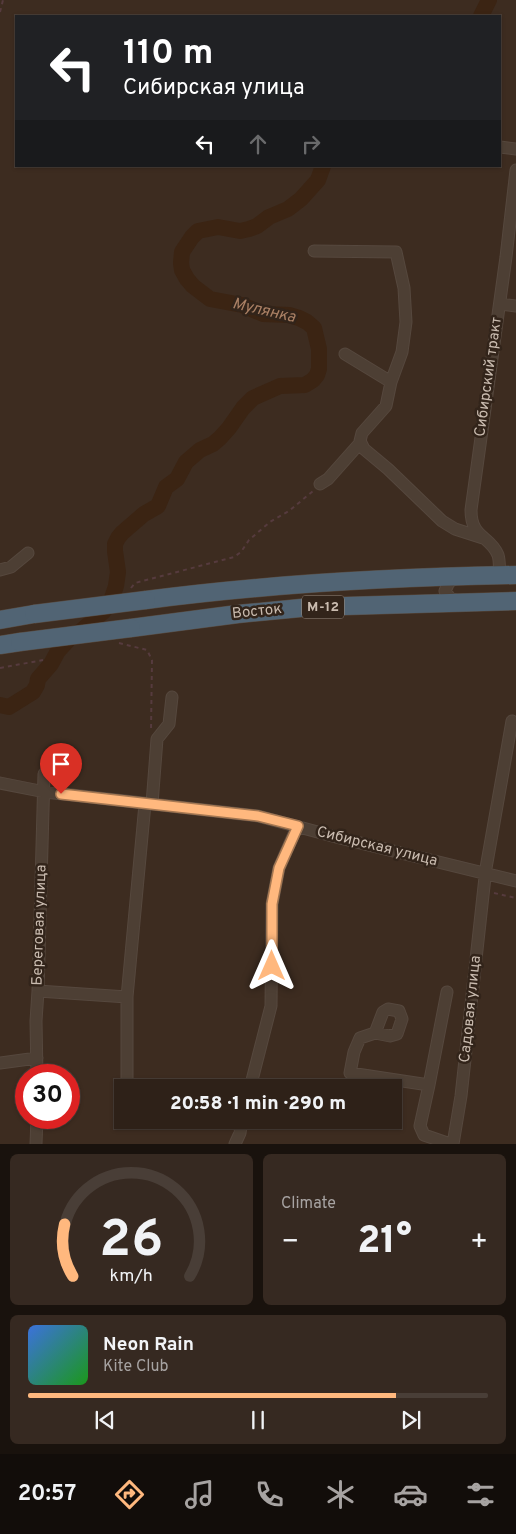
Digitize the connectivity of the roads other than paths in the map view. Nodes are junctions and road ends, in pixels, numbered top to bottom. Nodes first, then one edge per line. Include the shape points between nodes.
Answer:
1 (501, 147) edge
2 (516, 149) edge
3 (516, 170) edge
4 (314, 251) dead end
5 (500, 304) junction
6 (516, 306) edge
7 (345, 354) dead end
8 (390, 382) junction
9 (360, 443) junction
10 (320, 484) dead end
11 (483, 538) junction
12 (28, 553) dead end
13 (0, 570) edge
14 (508, 575) edge
15 (458, 577) junction
16 (516, 602) edge
17 (463, 603) junction
18 (0, 620) edge
19 (0, 645) edge
20 (172, 697) dead end
21 (512, 721) dead end
22 (44, 774) dead end
23 (0, 783) edge
24 (44, 792) junction
25 (149, 804) junction
26 (298, 826) junction
27 (485, 874) junction
28 (516, 881) edge
29 (38, 991) junction
30 (447, 992) dead end
31 (126, 997) junction
32 (375, 1033) dead end
33 (37, 1058) junction
34 (0, 1063) edge
35 (37, 1064) edge
36 (127, 1079) edge
37 (252, 1079) edge
38 (429, 1085) junction
39 (36, 1129) edge
40 (241, 1129) edge
41 (36, 1144) edge
42 (235, 1144) edge
43 (452, 1144) edge

1 - 2 street
3 - 5 street, Сибирский тракт
4 - 8 street via 396,252 404,288 406,322 402,352
5 - 6 street
5 - 11 street, Сибирский тракт via 472,503 471,519
7 - 8 street
8 - 9 street via 386,406 362,433
9 - 10 street
9 - 11 street via 442,521
11 - 14 street, Сибирский тракт via 494,547
12 - 13 street via 11,567
14 - 15 highway, Восток / М-12
15 - 17 street via 449,582 445,592 450,598
15 - 18 highway, Восток / М-12, bridge via 229,589
16 - 17 highway, Восток / М-12
17 - 19 highway, Восток / М-12, bridge via 311,607
20 - 25 street via 169,724 157,739
21 - 27 street, Садовая улица
22 - 24 street, Береговая улица
23 - 24 street, Сибирская улица
24 - 25 street, Сибирская улица
24 - 29 street, Береговая улица
25 - 26 street, Сибирская улица via 258,816
25 - 31 street
26 - 27 street, Сибирская улица
26 - 37 street via 279,868 272,904 271,1006
27 - 28 street, Сибирская улица
27 - 43 street, Садовая улица via 461,1096
29 - 31 street
29 - 33 street, Береговая улица
30 - 38 street
31 - 36 street
32 - 38 street via 360,1038 350,1073
33 - 34 street
33 - 35 street, Береговая улица
38 - 43 street via 420,1126 424,1135
39 - 41 street
40 - 42 street

